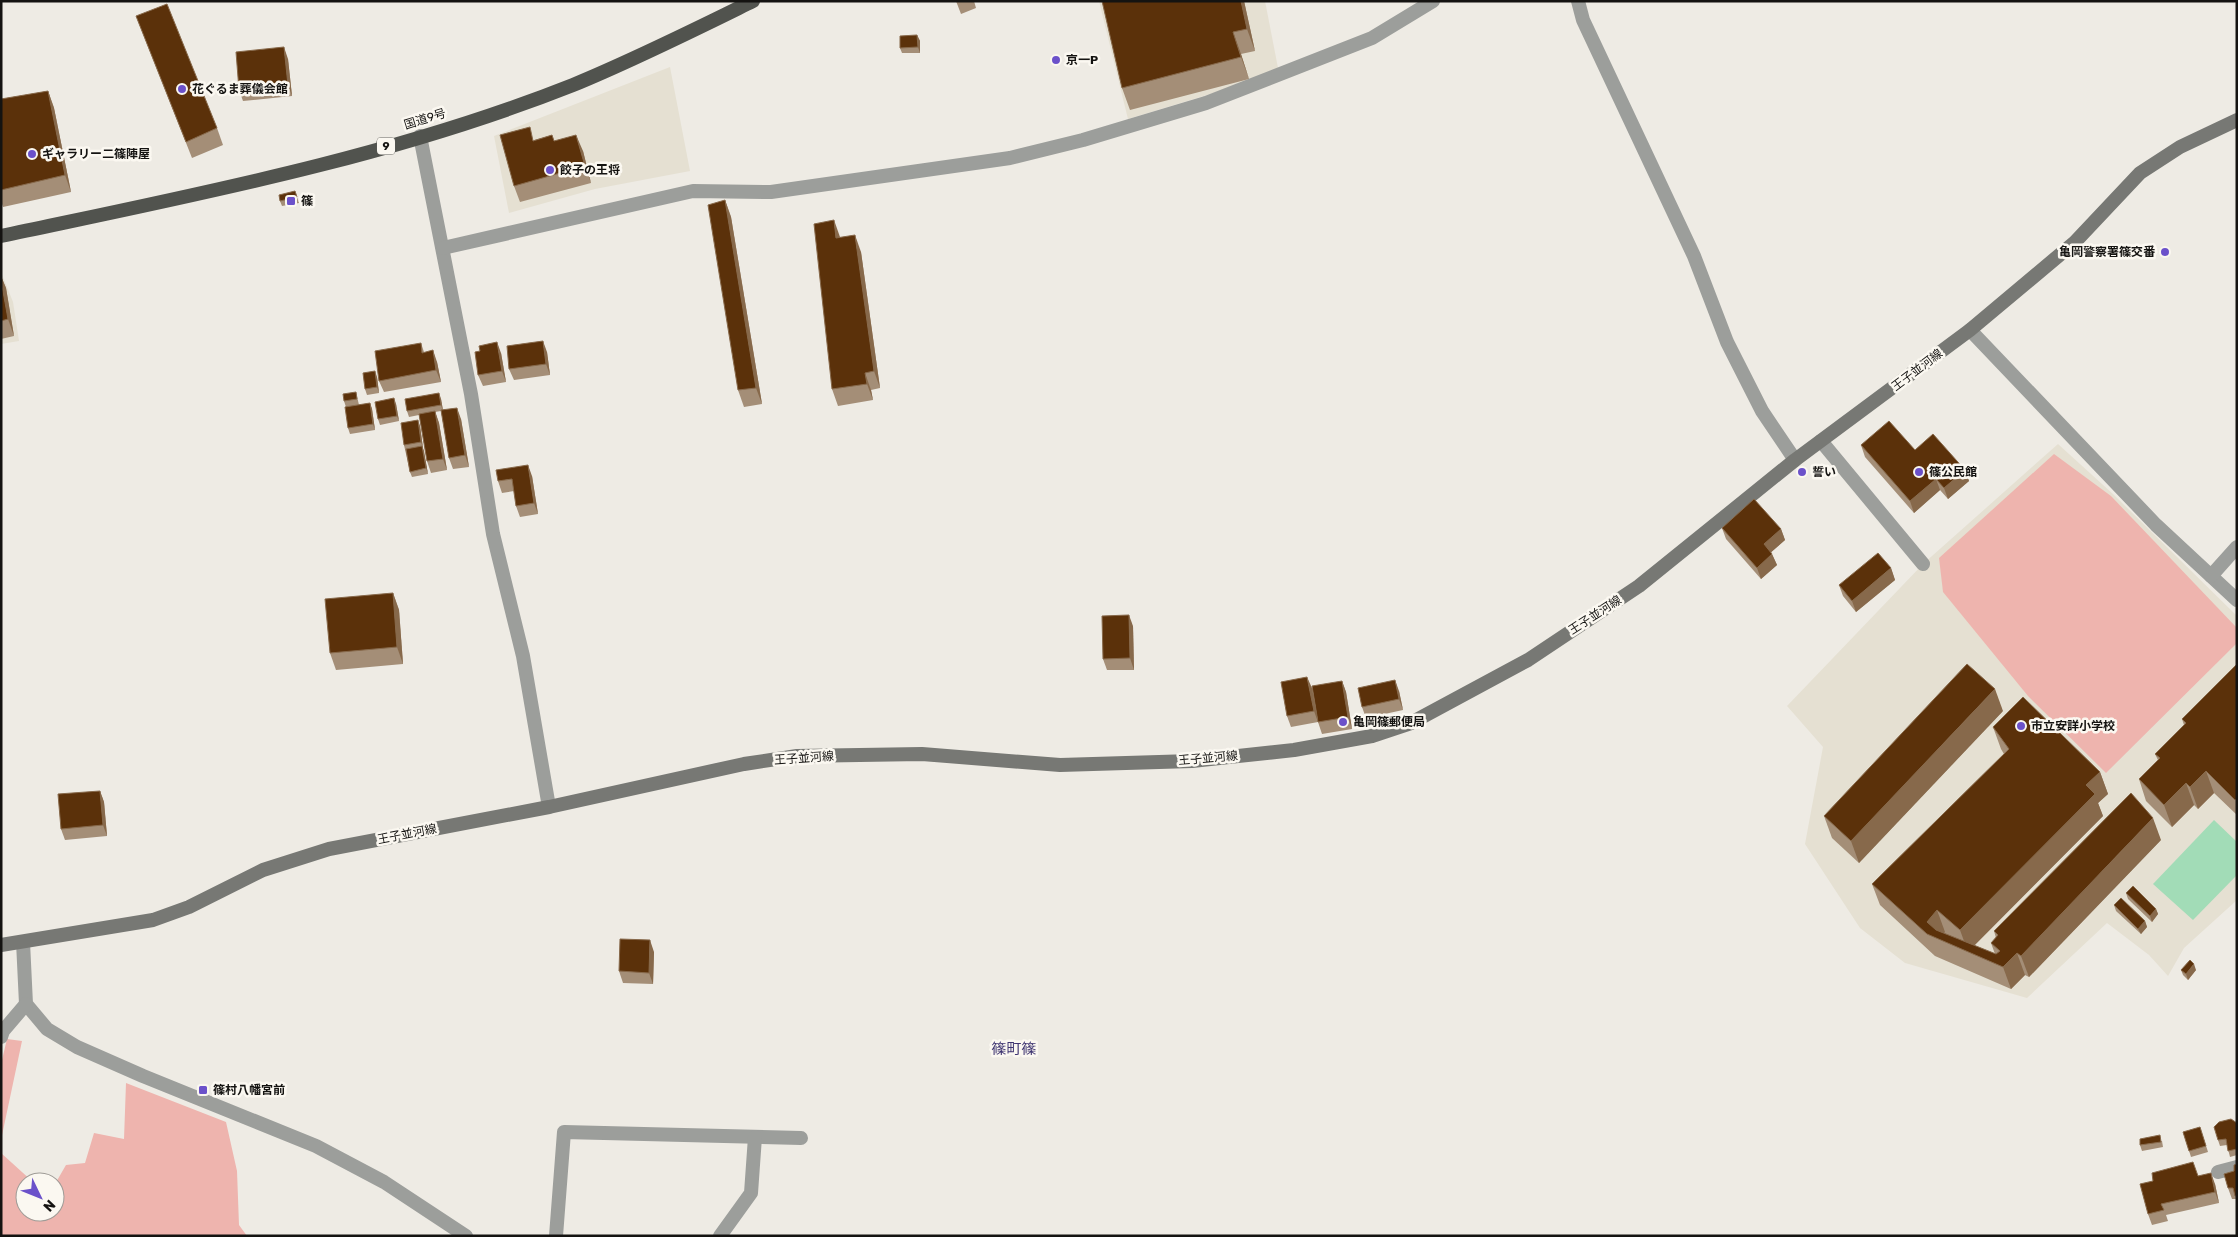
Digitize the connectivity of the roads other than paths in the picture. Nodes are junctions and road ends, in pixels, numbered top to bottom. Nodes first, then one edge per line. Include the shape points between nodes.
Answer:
1 (753, 1) edge
2 (1433, 1) edge
3 (1578, 1) edge
4 (2237, 120) edge
5 (420, 136) junction
6 (1, 236) edge
7 (443, 248) junction
8 (1970, 330) junction
9 (1821, 441) junction
10 (1795, 460) junction
11 (2237, 548) edge
12 (1923, 564) dead end
13 (2211, 576) junction
14 (2237, 600) edge
15 (549, 807) junction
16 (23, 942) junction
17 (1, 945) edge
18 (26, 1004) junction
19 (1, 1037) edge
20 (755, 1137) junction
21 (801, 1138) dead end
22 (2237, 1167) edge
23 (2218, 1172) dead end
24 (466, 1236) edge
25 (556, 1236) edge
26 (720, 1236) edge

1 - 5 highway, 国道9号 / 9 via 677,39 573,84
2 - 7 street via 1372,38 1206,103 1083,140 1010,158 771,192 693,191
3 - 10 street via 1583,20 1694,256 1727,342 1762,411
4 - 8 main road, 王子並河線 via 2180,147 2140,173 2075,242
5 - 6 highway, 国道9号 / 9 via 291,173
5 - 7 street
7 - 15 street via 493,534 523,656
8 - 9 main road, 王子並河線
8 - 13 street via 2156,525
9 - 10 main road, 王子並河線
9 - 12 street
10 - 15 main road, 王子並河線 via 1639,586 1528,660 1410,723 1372,736 1294,750 1192,761 1060,765 922,754 797,756 744,764
11 - 13 street
13 - 14 street
15 - 16 main road, 王子並河線 via 329,849 263,870 189,907 152,920
16 - 17 main road, 王子並河線
16 - 18 street
18 - 19 street via 2,1031
18 - 24 street via 47,1029 77,1047 316,1146 384,1182
20 - 21 street
20 - 25 street via 564,1132
20 - 26 street via 751,1193
22 - 23 street

